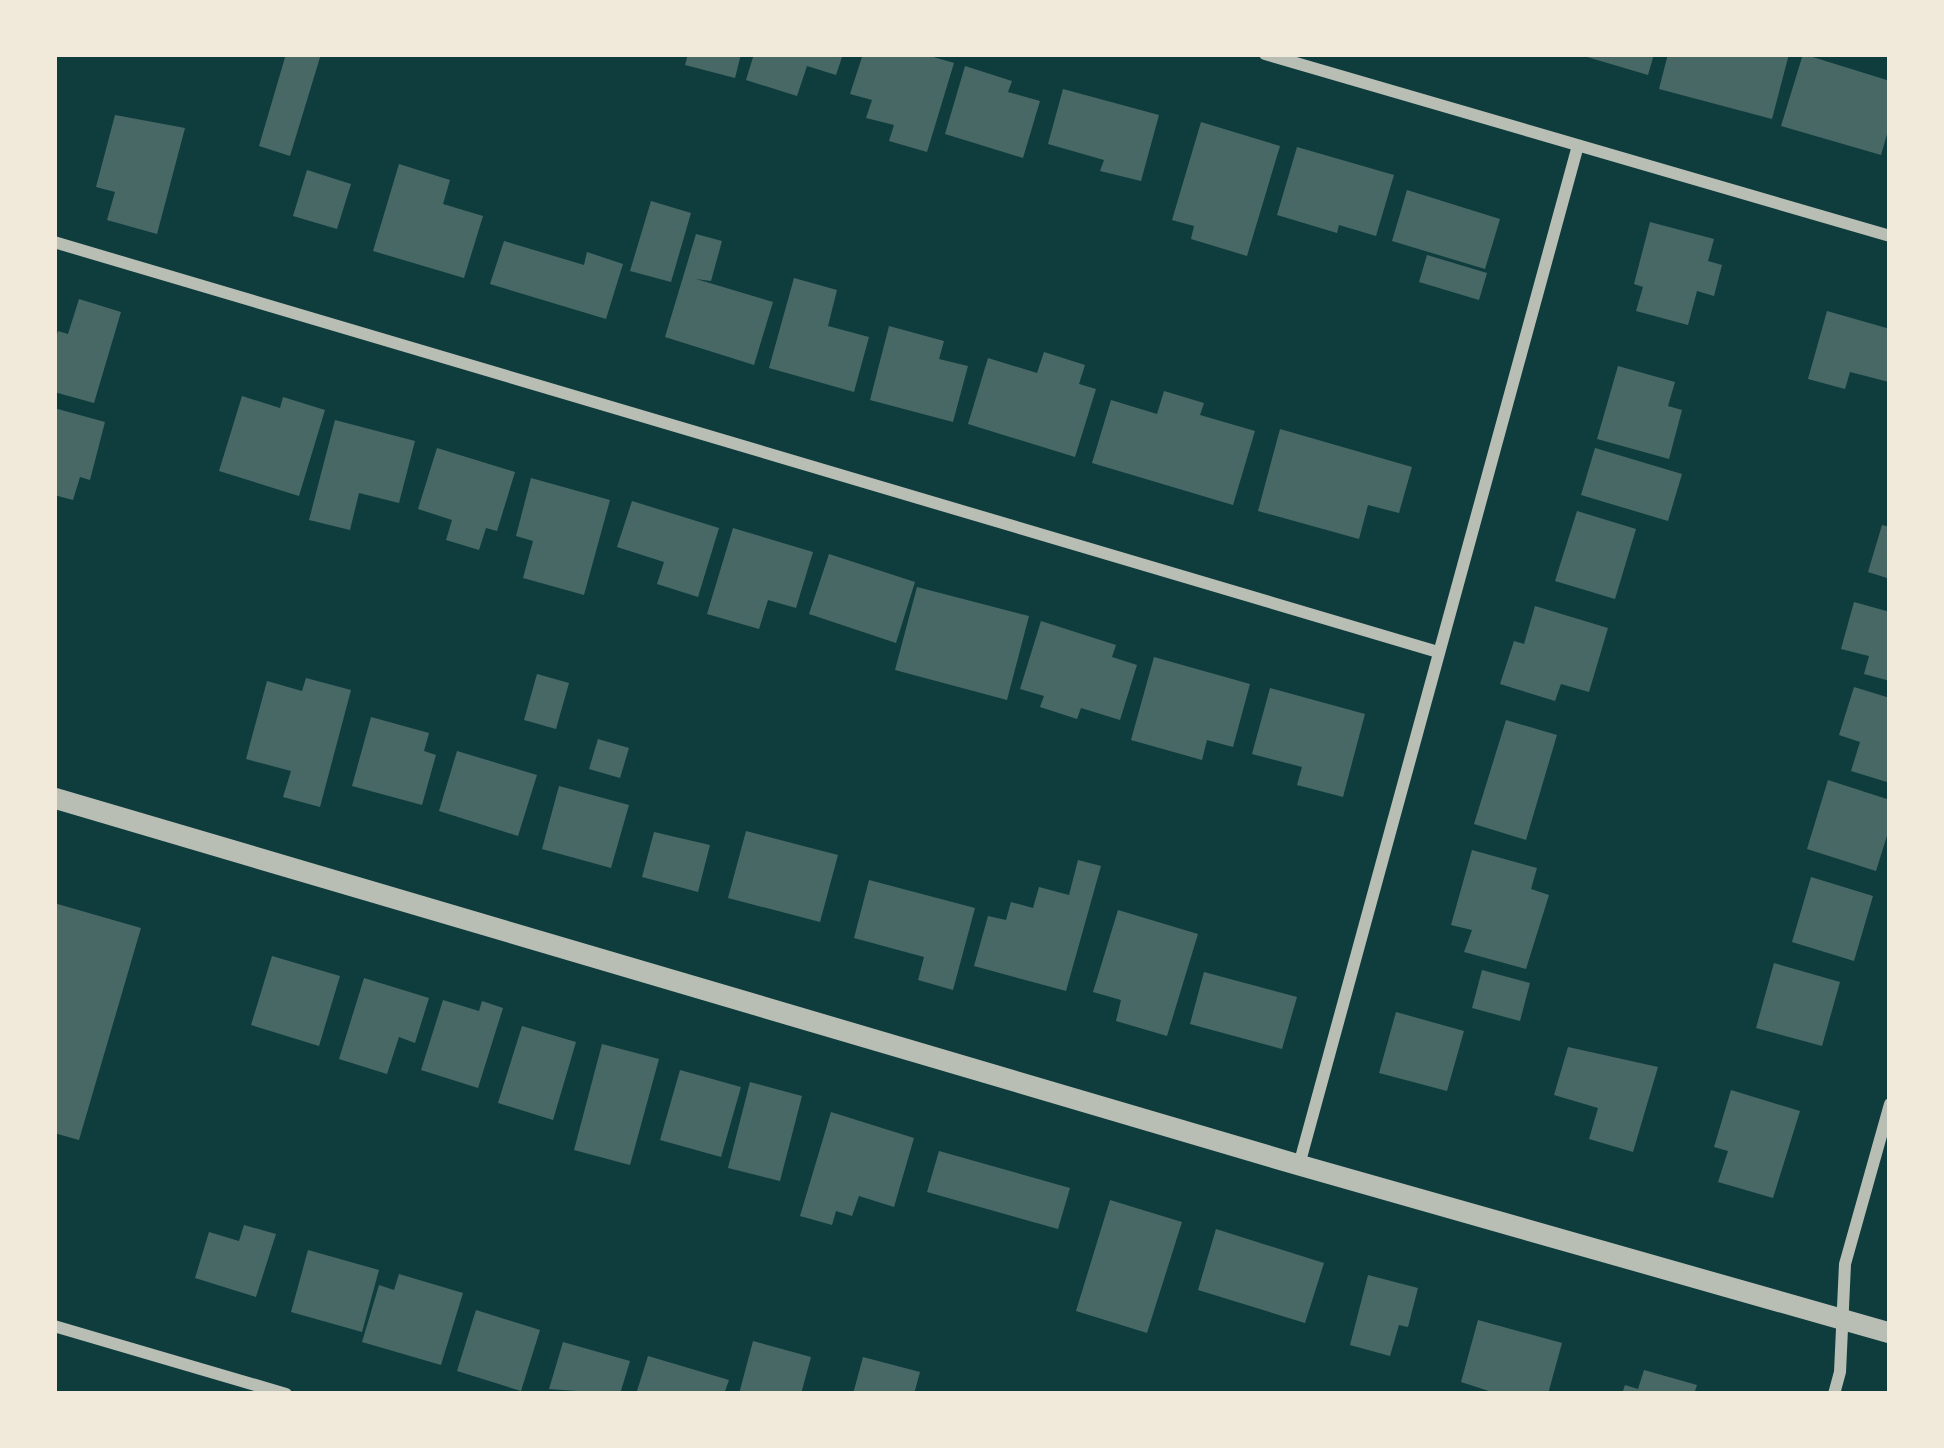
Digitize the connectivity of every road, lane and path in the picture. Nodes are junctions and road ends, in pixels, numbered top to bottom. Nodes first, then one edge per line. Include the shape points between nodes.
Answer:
1 (1265, 54) edge
2 (1577, 149) junction
3 (1890, 236) edge
4 (54, 242) edge
5 (1438, 652) junction
6 (54, 798) edge
7 (1890, 1104) edge
8 (1299, 1165) junction
9 (1843, 1319) junction
10 (54, 1326) edge
11 (1890, 1333) edge
12 (286, 1394) edge
13 (1834, 1394) edge

1 - 2 street
2 - 3 street
2 - 5 street
4 - 5 street
5 - 8 street
6 - 8 street
7 - 9 street via 1845,1264
8 - 9 street
9 - 11 street
9 - 13 street
10 - 12 street

